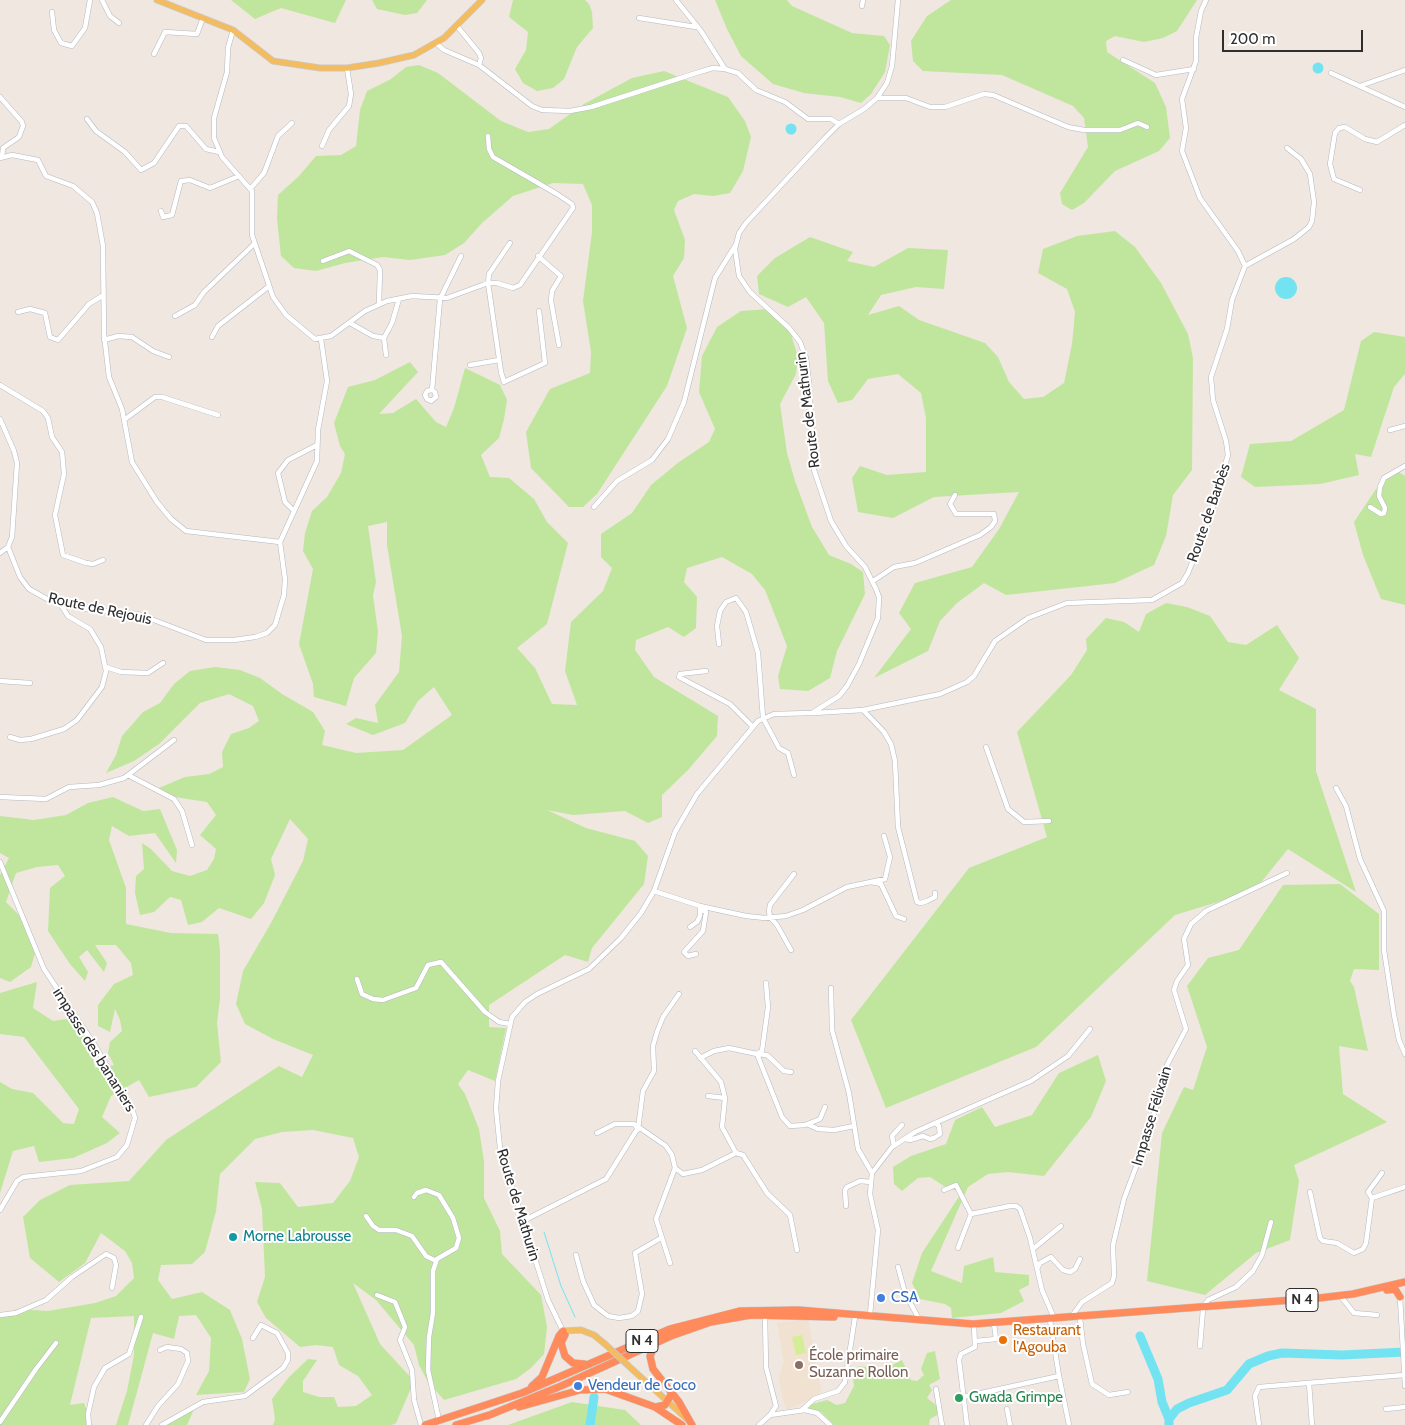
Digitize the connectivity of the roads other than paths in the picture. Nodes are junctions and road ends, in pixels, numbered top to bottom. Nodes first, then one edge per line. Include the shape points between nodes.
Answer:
1 (90, 0) edge
2 (102, 0) edge
3 (157, 0) edge
4 (482, 0) edge
5 (676, 0) edge
6 (863, 0) edge
7 (898, 0) edge
8 (1206, 0) edge
9 (862, 6) dead end
10 (52, 12) dead end
11 (203, 18) junction
12 (639, 18) dead end
13 (118, 23) dead end
14 (457, 26) junction
15 (697, 27) junction
16 (233, 30) junction
17 (437, 44) junction
18 (154, 54) dead end
19 (1123, 60) dead end
20 (479, 65) junction
21 (348, 68) junction
22 (725, 68) junction
23 (1194, 70) junction
24 (1405, 70) edge
25 (1331, 73) dead end
26 (1360, 86) junction
27 (0, 97) edge
28 (877, 98) junction
29 (1405, 107) edge
30 (87, 119) dead end
31 (292, 123) dead end
32 (839, 124) junction
33 (1405, 125) edge
34 (1147, 127) dead end
35 (488, 136) dead end
36 (322, 146) dead end
37 (1287, 148) dead end
38 (219, 152) junction
39 (1, 158) edge
40 (239, 176) junction
41 (251, 188) junction
42 (1360, 190) dead end
43 (161, 211) dead end
44 (510, 243) dead end
45 (254, 244) junction
46 (735, 245) junction
47 (461, 256) dead end
48 (538, 256) junction
49 (323, 261) dead end
50 (1245, 266) junction
51 (488, 283) junction
52 (268, 287) junction
53 (102, 296) junction
54 (400, 299) junction
55 (440, 299) junction
56 (378, 304) junction
57 (540, 311) dead end
58 (18, 312) dead end
59 (176, 316) dead end
60 (350, 323) junction
61 (212, 337) dead end
62 (384, 338) junction
63 (321, 339) junction
64 (104, 340) junction
65 (559, 344) dead end
66 (386, 355) dead end
67 (168, 357) dead end
68 (499, 360) junction
69 (470, 365) dead end
70 (0, 386) edge
71 (432, 390) dead end
72 (218, 415) dead end
73 (124, 420) junction
74 (0, 421) edge
75 (1405, 426) edge
76 (1390, 430) dead end
77 (317, 445) junction
78 (1405, 466) edge
79 (955, 495) dead end
80 (594, 507) dead end
81 (1370, 507) dead end
82 (293, 510) junction
83 (280, 542) junction
84 (8, 546) junction
85 (0, 553) edge
86 (103, 560) dead end
87 (873, 581) junction
88 (60, 602) junction
89 (719, 644) dead end
90 (163, 662) dead end
91 (106, 667) junction
92 (706, 671) dead end
93 (0, 681) edge
94 (30, 683) dead end
95 (863, 710) junction
96 (812, 713) junction
97 (763, 718) junction
98 (752, 726) junction
99 (10, 737) dead end
100 (174, 740) dead end
101 (986, 747) dead end
102 (128, 775) junction
103 (794, 775) dead end
104 (1336, 788) dead end
105 (0, 797) edge
106 (1049, 822) dead end
107 (884, 836) dead end
108 (192, 845) dead end
109 (0, 862) edge
110 (1287, 873) dead end
111 (794, 874) dead end
112 (868, 882) junction
113 (654, 891) junction
114 (935, 893) dead end
115 (700, 908) junction
116 (770, 917) junction
117 (904, 919) dead end
118 (690, 927) dead end
119 (791, 950) dead end
120 (696, 954) dead end
121 (357, 979) dead end
122 (766, 983) dead end
123 (831, 988) dead end
124 (679, 994) dead end
125 (510, 1024) junction
126 (1090, 1029) dead end
127 (695, 1051) dead end
128 (757, 1054) junction
129 (1405, 1054) edge
130 (700, 1058) junction
131 (791, 1072) dead end
132 (708, 1096) dead end
133 (725, 1098) junction
134 (825, 1107) dead end
135 (935, 1123) junction
136 (807, 1124) junction
137 (902, 1125) dead end
138 (854, 1126) junction
139 (638, 1129) junction
140 (597, 1133) dead end
141 (905, 1139) junction
142 (894, 1146) junction
143 (736, 1153) junction
144 (675, 1168) junction
145 (872, 1173) junction
146 (1382, 1174) dead end
147 (871, 1182) junction
148 (1405, 1187) edge
149 (944, 1190) dead end
150 (1310, 1192) dead end
151 (414, 1197) dead end
152 (1372, 1198) junction
153 (846, 1206) dead end
154 (0, 1210) edge
155 (971, 1214) junction
156 (366, 1216) dead end
157 (523, 1221) junction
158 (1270, 1222) dead end
159 (1061, 1226) dead end
160 (661, 1238) junction
161 (958, 1248) dead end
162 (1033, 1249) junction
163 (798, 1250) dead end
164 (576, 1255) dead end
165 (1080, 1259) dead end
166 (436, 1261) junction
167 (670, 1263) dead end
168 (898, 1266) dead end
169 (1037, 1270) junction
170 (1405, 1284) edge
171 (112, 1288) dead end
172 (1375, 1292) junction
173 (377, 1295) dead end
174 (1400, 1297) junction
175 (1342, 1298) junction
176 (1203, 1308) junction
177 (1377, 1314) dead end
178 (0, 1315) edge
179 (765, 1315) junction
180 (870, 1315) junction
181 (141, 1317) dead end
182 (855, 1317) junction
183 (1071, 1317) junction
184 (1080, 1318) junction
185 (919, 1319) junction
186 (1052, 1319) junction
187 (994, 1324) junction
188 (974, 1325) junction
189 (564, 1333) junction
190 (253, 1338) dead end
191 (976, 1341) junction
192 (56, 1343) dead end
193 (656, 1344) junction
194 (1200, 1346) dead end
195 (160, 1350) dead end
196 (589, 1364) junction
197 (1404, 1375) junction
198 (1059, 1376) junction
199 (1308, 1383) junction
200 (1405, 1386) edge
201 (936, 1389) dead end
202 (1128, 1392) dead end
203 (672, 1393) junction
204 (963, 1396) junction
205 (668, 1402) junction
206 (494, 1403) junction
207 (655, 1407) junction
208 (1405, 1407) edge
209 (675, 1409) junction
210 (1007, 1409) dead end
211 (1386, 1409) dead end
212 (802, 1410) junction
213 (770, 1415) junction
214 (487, 1416) junction
215 (439, 1420) junction
216 (0, 1422) edge
217 (89, 1425) edge
218 (146, 1425) edge
219 (162, 1425) edge
220 (423, 1425) edge
221 (456, 1425) edge
222 (682, 1425) edge
223 (692, 1425) edge
224 (759, 1425) edge
225 (830, 1425) edge
226 (942, 1425) edge
227 (967, 1425) edge
228 (1010, 1425) edge
229 (1069, 1425) edge
230 (1259, 1425) edge
231 (1312, 1425) edge

1 - 10 street via 85,28 72,46 61,43 54,30
2 - 13 street via 110,16
3 - 11 main road
4 - 14 main road
5 - 15 street
6 - 9 street
7 - 28 street via 892,66
8 - 23 street via 1196,38
11 - 16 main road
11 - 18 street via 197,34 165,32
12 - 15 street
14 - 17 main road
14 - 20 street via 479,53
15 - 22 street
16 - 21 main road via 273,61 320,68
16 - 38 street via 227,72 213,124
17 - 20 street
17 - 21 main road via 400,59
19 - 23 street via 1156,74
20 - 22 street via 532,106 556,111 591,107 713,68
21 - 36 street via 350,106 329,130
22 - 32 street via 738,73 756,90 785,102 808,119 831,120
23 - 50 street via 1182,99 1186,128 1182,141 1184,157 1200,198
24 - 26 street
25 - 26 street
26 - 29 street
27 - 39 street via 23,126 18,137 4,148
28 - 32 street
28 - 34 street via 906,98 930,107 946,106 984,94 1068,127 1084,130 1120,130 1138,124
30 - 38 street via 96,131 125,152 141,170 154,163 179,126 186,126 206,149
31 - 41 street via 278,136 264,173
32 - 46 street via 746,223
33 - 42 street via 1377,142 1364,139 1345,127 1335,133 1330,164 1334,179
35 - 48 street via 493,156 572,204 572,213
37 - 50 street via 1301,159 1310,174 1314,202 1312,221 1294,239
38 - 40 street
39 - 53 street via 12,155 38,160 46,176 74,186 92,202 101,232
40 - 41 street
40 - 43 street via 210,188 190,180 181,181 172,215 163,216
41 - 45 street
44 - 51 street via 489,274
45 - 52 street
45 - 59 street via 204,292 195,305
46 - 80 street via 715,278 684,402 668,439 652,460 617,481
46 - 87 street, Route de Mathurin via 740,276 750,292 800,342 806,358 814,470 830,521
47 - 55 street
48 - 51 street via 520,285 513,288
48 - 65 street via 561,276 552,291 551,301
49 - 56 street via 349,250 377,265 380,270
50 - 95 street, Route de Barbès via 1232,300 1212,377 1213,400 1228,455 1198,550 1182,583 1152,600 1090,600 1052,607 1002,634 967,682 940,694
51 - 55 street
51 - 68 street
52 - 61 street via 218,326
52 - 63 street via 286,315 313,338
53 - 58 street via 88,304 58,340 50,337 45,313 30,309
53 - 64 street
54 - 55 street via 412,296
54 - 56 street
54 - 62 street
55 - 71 street
56 - 60 street
57 - 68 street via 545,363 504,382
60 - 62 street via 373,336
60 - 63 street
62 - 66 street
63 - 77 street, Route de Rejouis via 327,381
64 - 67 street via 132,336
64 - 73 street via 109,377
68 - 69 street
70 - 86 street via 43,411 52,437 62,452 64,474 55,515 63,555 86,564
72 - 73 street via 155,397
73 - 83 street via 134,468 177,525 192,533
74 - 84 street via 17,463 12,537
75 - 76 street
77 - 82 street, Route de Rejouis via 317,461
77 - 82 street via 288,460 278,473 285,502
78 - 81 street via 1390,473 1380,487 1384,513
79 - 87 street via 950,504 956,514 994,514 992,527 915,563 894,567
82 - 83 street, Route de Rejouis
83 - 88 street, Route de Rejouis via 285,579 282,606 275,625 267,633 255,637 206,640 138,614 91,610
84 - 85 street
84 - 88 street, Route de Rejouis via 20,577 29,589
87 - 96 street, Route de Mathurin via 880,610 866,648 847,686
88 - 91 street via 68,616 90,629 101,647
89 - 97 street via 717,626 720,611 726,602 736,598 746,612 759,657
90 - 91 street via 148,673 121,672
91 - 99 street via 100,692 71,725 40,738 20,740
92 - 98 street via 679,676 728,702
93 - 94 street
95 - 96 street, Route de Barbès
95 - 114 street via 891,744 895,761 898,827 917,902 921,904 935,897
96 - 97 street, Route de Mathurin via 783,713
97 - 98 street, Route de Mathurin
97 - 103 street via 779,748 788,753
98 - 113 street, Route de Mathurin via 687,808
100 - 102 street
101 - 106 street via 1008,809 1024,822
102 - 105 street via 100,785 69,787 46,798
102 - 108 street via 174,799 182,811
104 - 129 street via 1346,806 1360,859 1384,911 1384,950 1395,1023
107 - 112 street via 890,857 888,872 885,879
109 - 154 street, impasse des bananiers via 53,984 132,1109 134,1124 126,1148 117,1157 81,1171 23,1177 16,1181
110 - 183 street, Impasse Félixain via 1206,911 1190,924 1184,939 1188,965 1174,990 1186,1029 1167,1065 1149,1132 1124,1199 1113,1245 1112,1283 1082,1302
111 - 116 street via 770,905
112 - 116 street via 834,892 803,910
112 - 117 street via 880,884 896,916
113 - 115 street
113 - 125 street, Route de Mathurin via 641,912 602,957 577,976 525,1002
115 - 116 street
115 - 118 street via 697,922
115 - 120 street via 706,912 703,931 684,952 688,956
116 - 119 street
121 - 125 street via 362,994 383,1000 416,988 428,965 441,962 485,1012 499,1022
122 - 128 street via 768,1007 762,1051
123 - 138 street via 832,1030
124 - 139 street via 656,1032 654,1071 642,1091
125 - 157 street, Route de Mathurin via 498,1081 496,1109 500,1148
126 - 135 street via 1068,1056 1031,1081
127 - 130 street
128 - 130 street via 729,1048
128 - 131 street via 767,1054 784,1071
128 - 136 street via 782,1117 790,1126
130 - 133 street via 720,1082
132 - 133 street
133 - 143 street via 722,1127
134 - 136 street via 820,1119
135 - 141 street
135 - 141 street via 940,1131 938,1137
136 - 138 street via 834,1130
137 - 142 street via 892,1136
138 - 145 street via 858,1149
139 - 140 street via 634,1124 615,1124
139 - 144 street via 643,1129 666,1146
139 - 157 street via 606,1179
141 - 142 street
142 - 145 street
143 - 144 street via 692,1173 683,1174
143 - 163 street via 743,1155 767,1193 790,1215
144 - 160 street via 656,1219
145 - 147 street
146 - 152 street via 1368,1192
147 - 153 street via 860,1181 848,1187 845,1190
147 - 180 street via 870,1194 878,1230
148 - 152 street
149 - 155 street via 956,1185
150 - 152 street via 1320,1238 1354,1253 1366,1244
151 - 166 street via 426,1190 436,1193 456,1226 459,1238 456,1248
155 - 161 street
155 - 162 street via 1016,1206 1020,1209
156 - 166 street via 378,1230 396,1230 412,1236 426,1256
157 - 189 street, Route de Mathurin via 548,1300
158 - 176 street via 1262,1255 1253,1271 1236,1287 1208,1300
159 - 162 street
160 - 164 street via 635,1253 642,1294 638,1311 632,1316 608,1316 594,1305
160 - 167 street
162 - 169 street
165 - 169 street via 1070,1272 1063,1270 1051,1257 1040,1262
166 - 215 street via 428,1370
168 - 185 street via 905,1293
169 - 186 street
170 - 172 highway, N 4
170 - 174 highway via 1400,1290
170 - 176 highway, N 4 via 1353,1294
171 - 178 street via 116,1265 114,1258 106,1254 46,1300 16,1313
172 - 174 highway via 1395,1289
172 - 175 highway, N 4
173 - 220 street via 395,1302 405,1327 400,1340 412,1370 414,1400
174 - 197 street
175 - 176 highway, N 4
175 - 177 street via 1354,1313
176 - 183 highway, N 4
176 - 184 highway, N 4
176 - 194 street
179 - 182 highway, N 4
179 - 193 highway, N 4 via 710,1322
179 - 213 street via 766,1367 776,1404
180 - 185 highway, N 4
180 - 196 highway, N 4 via 763,1309 728,1313 670,1329
181 - 217 street via 129,1354 105,1368 94,1387
182 - 188 highway, N 4
182 - 212 street via 847,1378 838,1392 814,1398
183 - 186 highway, N 4
184 - 186 highway, N 4
184 - 202 street via 1082,1344 1092,1384 1109,1394
185 - 186 highway, N 4 via 974,1324
186 - 187 highway, N 4
186 - 198 street
187 - 188 highway, N 4
187 - 191 street via 996,1339
188 - 191 street
189 - 196 highway via 561,1342 566,1358 576,1364
189 - 205 main road, bridge via 574,1329 594,1335
189 - 206 highway via 559,1336 539,1381
190 - 219 street via 261,1325 277,1333 288,1353 284,1368 245,1396 203,1402
191 - 204 street via 974,1350 960,1357
192 - 216 street
193 - 203 highway via 650,1364
193 - 214 highway, N 4
195 - 218 street via 167,1347 181,1349 187,1353 188,1361 174,1390
196 - 206 highway, N 4
197 - 199 street
197 - 200 street
198 - 204 street
198 - 229 street
199 - 230 street via 1259,1387 1256,1396
199 - 231 street
201 - 226 street
203 - 205 highway
203 - 223 highway
204 - 227 street
205 - 207 highway
205 - 209 main road
206 - 215 highway, N 4
207 - 214 highway via 612,1390 596,1389 580,1390
207 - 222 highway
208 - 211 street
209 - 222 main road
209 - 223 main road
210 - 228 street
212 - 213 street
212 - 225 street via 817,1413
213 - 224 street
214 - 221 highway, N 4
215 - 220 highway, N 4

